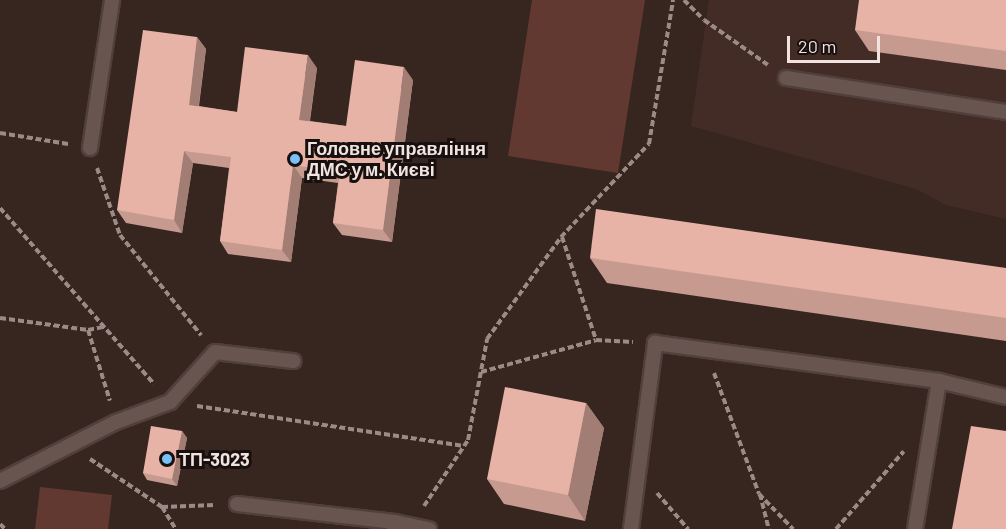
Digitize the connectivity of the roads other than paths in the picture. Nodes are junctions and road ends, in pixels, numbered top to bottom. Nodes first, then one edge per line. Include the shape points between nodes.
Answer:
1 (112, 0) edge
2 (786, 78) road end
3 (1006, 112) edge
4 (90, 148) road end
5 (293, 361) dead end
6 (939, 381) junction
7 (1006, 397) edge
8 (0, 481) edge
9 (237, 504) road end
10 (394, 526) edge
11 (429, 529) edge
12 (631, 529) edge
13 (915, 529) edge

1 - 4 lane
2 - 3 lane
5 - 8 lane via 215,352 170,402 116,422
6 - 7 lane
6 - 12 lane via 655,343
6 - 13 lane
9 - 10 lane
10 - 11 lane

